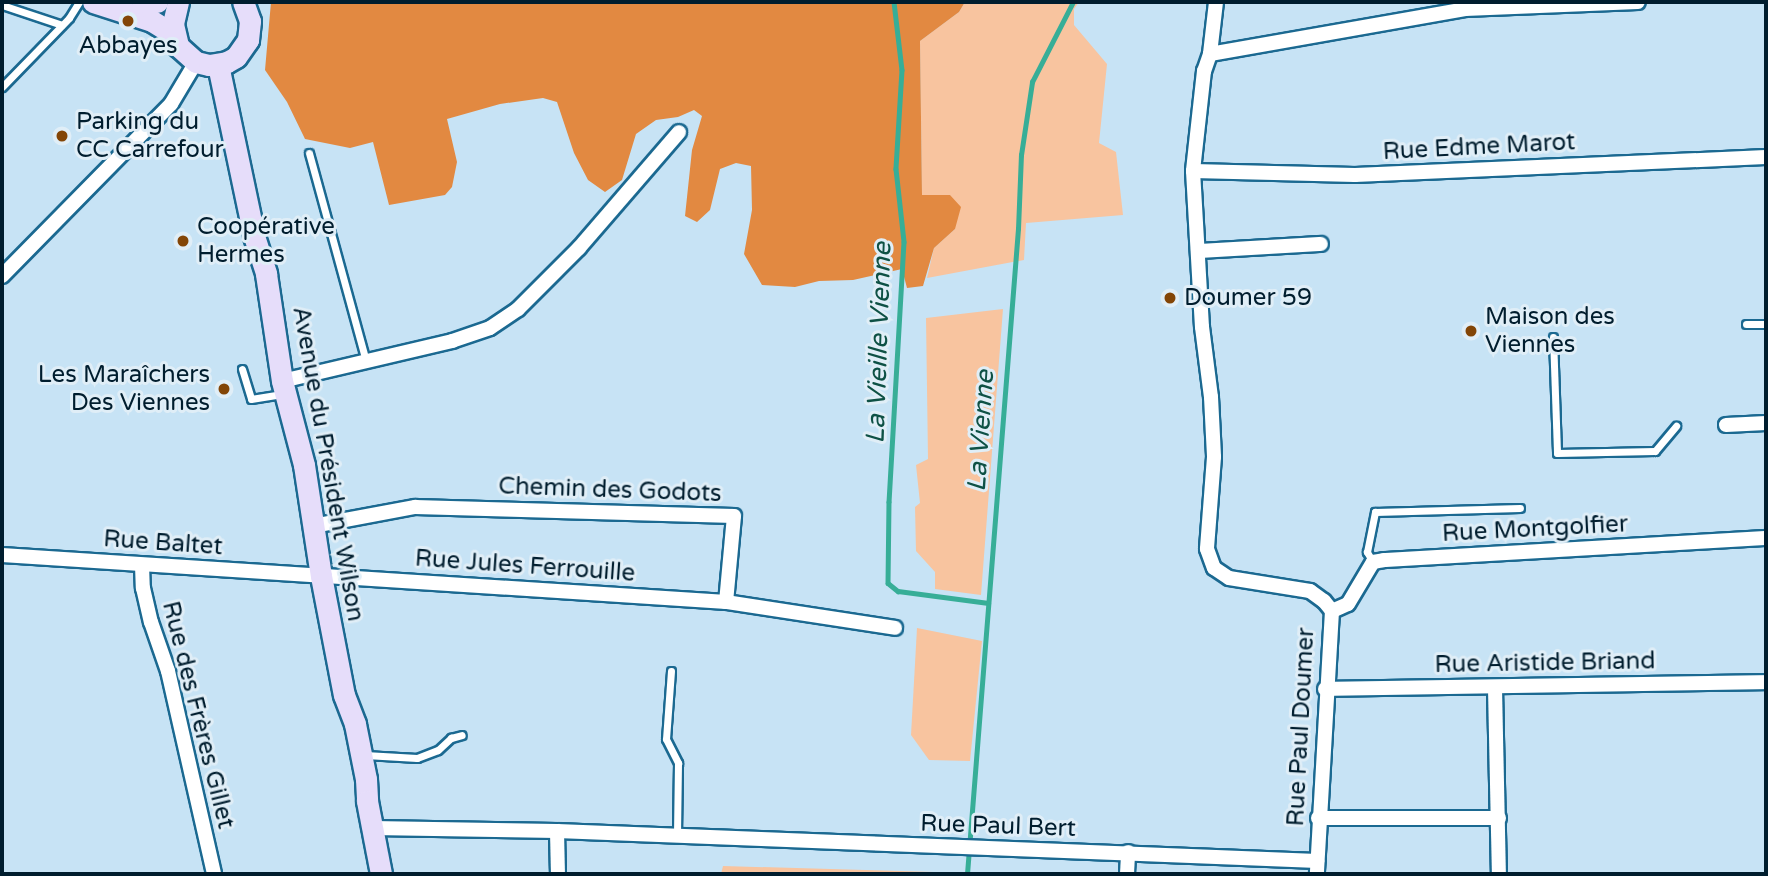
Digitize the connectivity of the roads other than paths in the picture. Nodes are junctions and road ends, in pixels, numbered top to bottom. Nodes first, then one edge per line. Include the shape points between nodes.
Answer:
1 (79, 2) edge
2 (93, 2) edge
3 (142, 2) edge
4 (157, 2) edge
5 (178, 2) edge
6 (243, 2) edge
7 (1216, 2) edge
8 (1638, 2) edge
9 (1547, 4) edge
10 (2, 5) edge
11 (1436, 8) edge
12 (62, 25) junction
13 (174, 35) junction
14 (1210, 54) junction
15 (207, 64) junction
16 (2, 87) edge
17 (679, 132) dead end
18 (309, 153) dead end
19 (1766, 157) edge
20 (1193, 171) junction
21 (1321, 244) dead end
22 (1198, 251) junction
23 (2, 276) edge
24 (1746, 324) dead end
25 (1766, 324) edge
26 (1553, 337) dead end
27 (366, 362) junction
28 (242, 369) dead end
29 (284, 388) junction
30 (1766, 423) edge
31 (1726, 425) dead end
32 (1676, 426) dead end
33 (1520, 508) dead end
34 (313, 526) junction
35 (1766, 538) edge
36 (2, 555) edge
37 (1373, 562) junction
38 (142, 565) junction
39 (321, 576) junction
40 (726, 602) junction
41 (1332, 611) junction
42 (895, 628) dead end
43 (671, 671) dead end
44 (1766, 682) edge
45 (1495, 688) junction
46 (1325, 689) junction
47 (462, 734) dead end
48 (361, 755) junction
49 (1318, 818) junction
50 (1499, 818) junction
51 (372, 828) junction
52 (557, 831) junction
53 (677, 836) junction
54 (1128, 852) junction
55 (1317, 868) edge
56 (214, 874) edge
57 (381, 874) edge
58 (558, 874) edge
59 (1127, 874) edge
60 (1499, 874) edge

1 - 12 lane
2 - 13 street via 152,21
3 - 4 street
5 - 13 street
6 - 15 street via 250,21 248,40 236,57
7 - 14 street, Rue Paul Doumer
8 - 9 street
9 - 11 street
10 - 12 lane
11 - 14 street
12 - 16 lane
13 - 15 street via 178,46
14 - 20 street, Rue Paul Doumer
15 - 23 street
15 - 29 street, Avenue du Président Wilson via 267,274
17 - 27 street via 579,248 518,309 490,328
18 - 27 lane
19 - 20 street, Rue Edme Marot via 1355,176
20 - 22 street, Rue Paul Doumer
21 - 22 street
22 - 41 street, Rue Paul Doumer via 1212,397 1214,457 1207,549 1214,568 1229,578 1310,591
24 - 25 lane
26 - 32 lane via 1557,453 1655,451
27 - 29 street
28 - 29 lane via 251,399
29 - 34 street, Avenue du Président Wilson via 304,465
30 - 31 street
33 - 37 lane via 1376,512 1367,552
34 - 39 street, Avenue du Président Wilson
34 - 40 street, Chemin des Godots via 415,507 734,516
35 - 37 street, Rue Montgolfier
36 - 38 street, Rue Baltet
37 - 41 street via 1348,604
38 - 39 street, Rue Baltet
38 - 56 street, Rue des Frères Gillet via 146,599 171,683
39 - 40 street, Rue Jules Ferrouille
39 - 48 street, Avenue du Président Wilson via 344,695
40 - 42 street
41 - 46 street, Rue Paul Doumer
43 - 53 lane via 666,739 678,763
44 - 45 street, Rue Aristide Briand
45 - 46 street, Rue Aristide Briand
45 - 50 street
46 - 49 street, Rue Paul Doumer
47 - 48 lane via 417,758
48 - 51 street, Avenue du Président Wilson
49 - 50 street
49 - 55 street, Rue Paul Doumer
50 - 60 street
51 - 52 street, Rue Paul Bert
51 - 57 street, Avenue du Président Wilson
52 - 53 street, Rue Paul Bert
52 - 58 street
53 - 54 street, Rue Paul Bert
54 - 55 street, Rue Paul Bert
54 - 59 street

